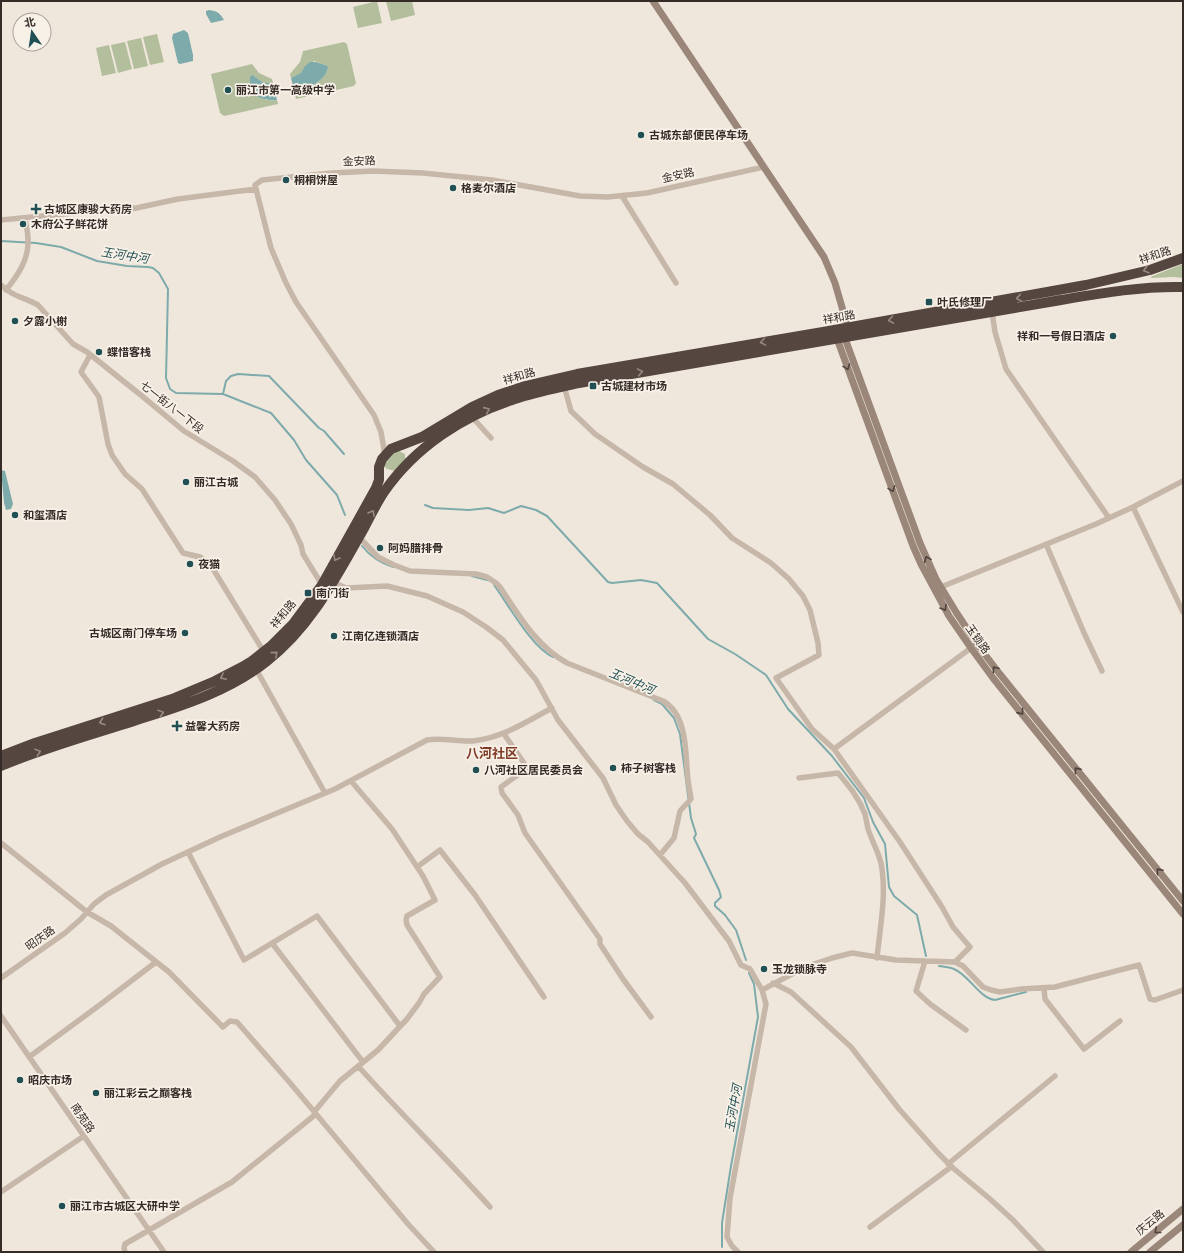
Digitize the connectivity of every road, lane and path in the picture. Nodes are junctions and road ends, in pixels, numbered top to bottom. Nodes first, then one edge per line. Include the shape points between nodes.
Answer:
1 (653, 1) edge
2 (764, 167) junction
3 (256, 190) junction
4 (622, 196) junction
5 (25, 218) junction
6 (1, 220) edge
7 (1183, 258) edge
8 (676, 283) dead end
9 (1, 285) edge
10 (1183, 287) edge
11 (6, 290) junction
12 (992, 312) junction
13 (841, 333) junction
14 (90, 354) junction
15 (564, 386) junction
16 (472, 417) junction
17 (491, 438) dead end
18 (402, 445) junction
19 (385, 455) junction
20 (413, 459) junction
21 (379, 472) junction
22 (395, 478) junction
23 (1183, 481) edge
24 (1133, 507) junction
25 (1109, 518) junction
26 (359, 538) junction
27 (1046, 544) junction
28 (333, 582) junction
29 (322, 585) junction
30 (941, 587) junction
31 (1183, 612) edge
32 (970, 648) junction
33 (264, 652) junction
34 (256, 669) junction
35 (1102, 671) dead end
36 (552, 708) junction
37 (504, 734) junction
38 (834, 749) junction
39 (1, 756) edge
40 (1, 766) edge
41 (799, 778) dead end
42 (351, 781) junction
43 (325, 793) junction
44 (1, 843) edge
45 (188, 852) junction
46 (660, 855) junction
47 (417, 867) junction
48 (1183, 902) edge
49 (87, 912) junction
50 (1183, 914) edge
51 (272, 943) junction
52 (877, 958) junction
53 (925, 961) junction
54 (156, 962) junction
55 (955, 962) junction
56 (1, 978) edge
57 (774, 984) junction
58 (1044, 988) junction
59 (762, 990) junction
60 (1183, 990) edge
61 (544, 997) dead end
62 (1, 1016) edge
63 (651, 1017) dead end
64 (1120, 1021) dead end
65 (400, 1026) junction
66 (966, 1030) dead end
67 (29, 1057) junction
68 (360, 1064) junction
69 (1055, 1076) dead end
70 (315, 1113) junction
71 (84, 1136) junction
72 (950, 1165) junction
73 (1, 1192) edge
74 (490, 1207) dead end
75 (1183, 1209) edge
76 (1183, 1225) edge
77 (870, 1227) dead end
78 (148, 1230) junction
79 (125, 1252) edge
80 (164, 1252) edge
81 (434, 1252) edge
82 (738, 1252) edge
83 (1043, 1252) edge
84 (1131, 1252) edge
85 (1150, 1252) edge

1 - 2 street
2 - 4 street, 金安路 via 648,193
2 - 13 street via 818,248 836,283
3 - 4 street, 金安路 via 255,185 258,182 274,178 394,171 472,178 580,196
3 - 5 street via 178,199 127,210
3 - 19 street via 271,248 286,283 296,302 374,415 381,432
4 - 8 street
5 - 6 street
5 - 11 street via 28,248 19,274
7 -> 13 highway, 祥和路 via 1150,270 1086,286
9 - 11 street, 七一街八一下段
10 - 12 highway, 祥和路 via 1120,290
11 - 14 street, 七一街八一下段 via 38,305 73,344
12 - 13 highway, 祥和路
12 - 25 street via 1006,369
15 -> 13 highway, 祥和路
13 -> 18 highway, 祥和路 via 577,374 525,386 472,407 422,437
30 -> 13 street, 玉锁路 via 920,543
13 -> 32 street, 玉锁路 via 913,546 939,599
14 - 29 street, 七一街八一下段 via 184,431 233,460 255,477 291,524 303,554
14 - 33 street via 81,372 99,397 112,454 126,474 142,489 183,553 200,557 210,564
16 -> 15 highway, 祥和路 via 514,399
15 - 38 street via 572,411 595,434 673,484 710,515 732,538 771,563 800,592 810,610 819,655 776,678 812,729
16 - 17 street
16 - 20 highway, 祥和路 via 440,436
18 - 19 highway, 祥和路 via 391,449
18 - 20 highway
19 - 21 highway, 祥和路
20 - 22 highway, 祥和路
21 - 22 highway via 385,478
21 -> 29 highway, 祥和路 via 376,488
26 -> 22 highway, 祥和路
23 - 24 street
24 - 25 street
24 - 31 street
25 - 27 street
26 - 28 highway, 祥和路
26 - 46 street via 378,557 410,571 476,574 487,577 500,587 536,639 554,656 663,701 675,712 683,731 691,799 680,812 674,838
27 - 30 street
27 - 35 street
34 -> 28 highway, 祥和路 via 300,630
28 - 36 street via 346,588 387,586 428,596 463,612 503,640 536,680
29 - 33 highway, 祥和路 via 293,624
48 -> 30 street, 玉锁路 via 988,659
32 - 38 street
32 -> 50 street, 玉锁路
33 -> 39 highway, 祥和路 via 209,684 172,699
40 -> 34 highway, 祥和路 via 176,708 219,690
34 - 43 street
36 - 37 street, 昭庆路
36 - 46 street via 558,720 604,778 616,805 627,821
37 - 42 street, 昭庆路 via 470,741 440,738 427,740
37 - 63 street via 526,769 501,787 502,793 516,812 525,833 600,939 600,944 622,979
38 - 55 street via 900,842 952,927 970,947
41 - 52 street via 838,773 862,806 881,861 884,884
42 - 43 street, 昭庆路
42 - 47 street via 392,829
43 - 45 street, 昭庆路
44 - 49 street
45 - 49 street, 昭庆路 via 106,895
45 - 51 street via 244,960
46 - 59 street via 702,905 728,941 741,965 750,969
47 - 61 street via 440,850 475,896
47 - 65 street via 435,900 407,916 406,922 440,977
49 - 54 street via 111,926
49 - 56 street, 昭庆路 via 65,933
51 - 65 street via 317,916
51 - 68 street
52 - 53 street
52 - 57 street via 852,953 832,958 805,967
53 - 55 street
53 - 66 street via 916,991
54 - 67 street
54 - 70 street via 223,1027 230,1021 237,1022
55 - 58 street via 983,987 991,990 1000,992
57 - 59 street
57 - 72 street via 790,992 851,1047 904,1115
58 - 60 street via 1139,965 1150,999 1155,1000
58 - 64 street via 1045,998 1084,1049
59 - 82 street via 766,1004 730,1198 727,1237
62 - 67 street, 南苑路
65 - 68 street via 378,1050
67 - 71 street, 南苑路
68 - 70 street via 340,1081
68 - 74 street via 390,1101
69 - 72 street
70 - 78 street via 232,1182
70 - 81 street
71 - 73 street
71 - 78 street, 南苑路
72 - 77 street
72 - 83 street via 1013,1220
75 -> 84 street, 庆云路
76 - 85 street
78 - 79 street via 125,1244
78 - 80 street, 南苑路

